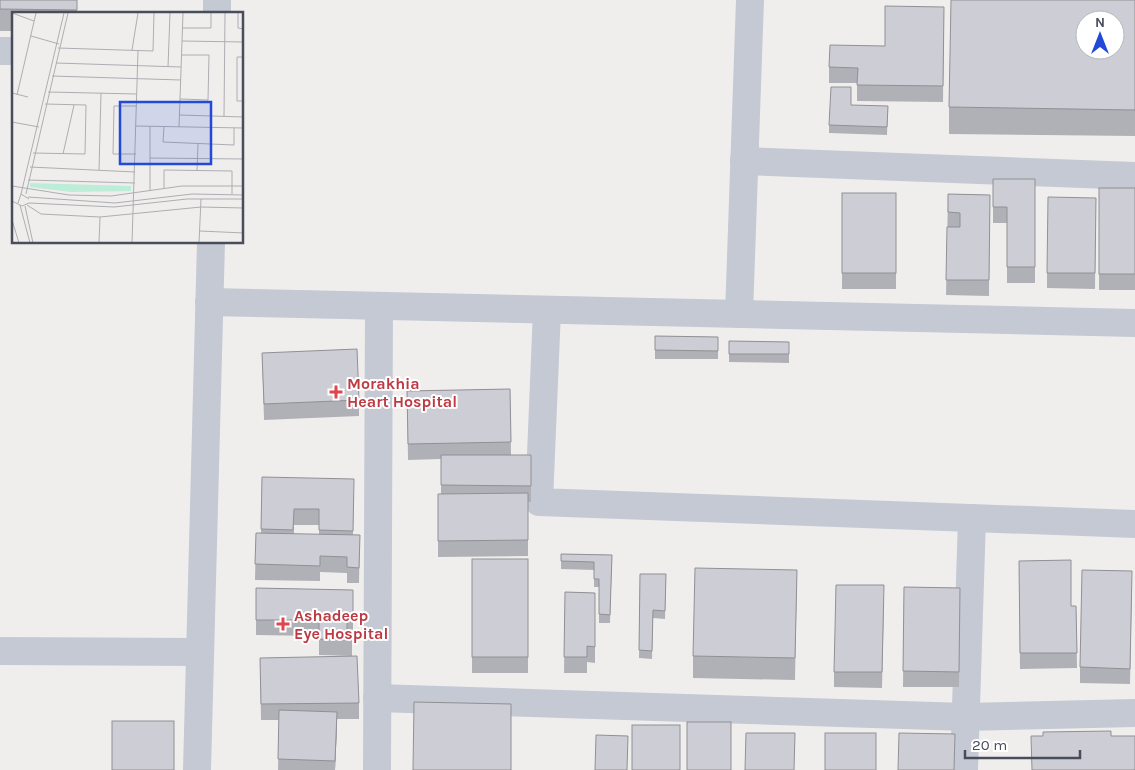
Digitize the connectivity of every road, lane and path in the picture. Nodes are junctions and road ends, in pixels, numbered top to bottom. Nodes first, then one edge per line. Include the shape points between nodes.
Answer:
1 (750, 0) edge
2 (744, 161) junction
3 (1135, 176) edge
4 (211, 244) edge
5 (209, 302) junction
6 (379, 306) junction
7 (547, 310) junction
8 (739, 314) junction
9 (1135, 323) edge
10 (972, 518) junction
11 (1135, 524) edge
12 (0, 651) edge
13 (200, 652) junction
14 (377, 698) junction
15 (1135, 713) edge
16 (966, 717) junction
17 (197, 770) edge
18 (377, 770) edge
19 (964, 770) edge

1 - 2 street
2 - 3 street
2 - 8 street
4 - 5 street
5 - 6 street
5 - 13 street
6 - 7 street
6 - 14 street
7 - 8 street
7 - 10 street via 540,502
8 - 9 street
10 - 11 street
10 - 16 street
12 - 13 street
13 - 17 street
14 - 16 street
14 - 18 street
15 - 16 street
16 - 19 street

